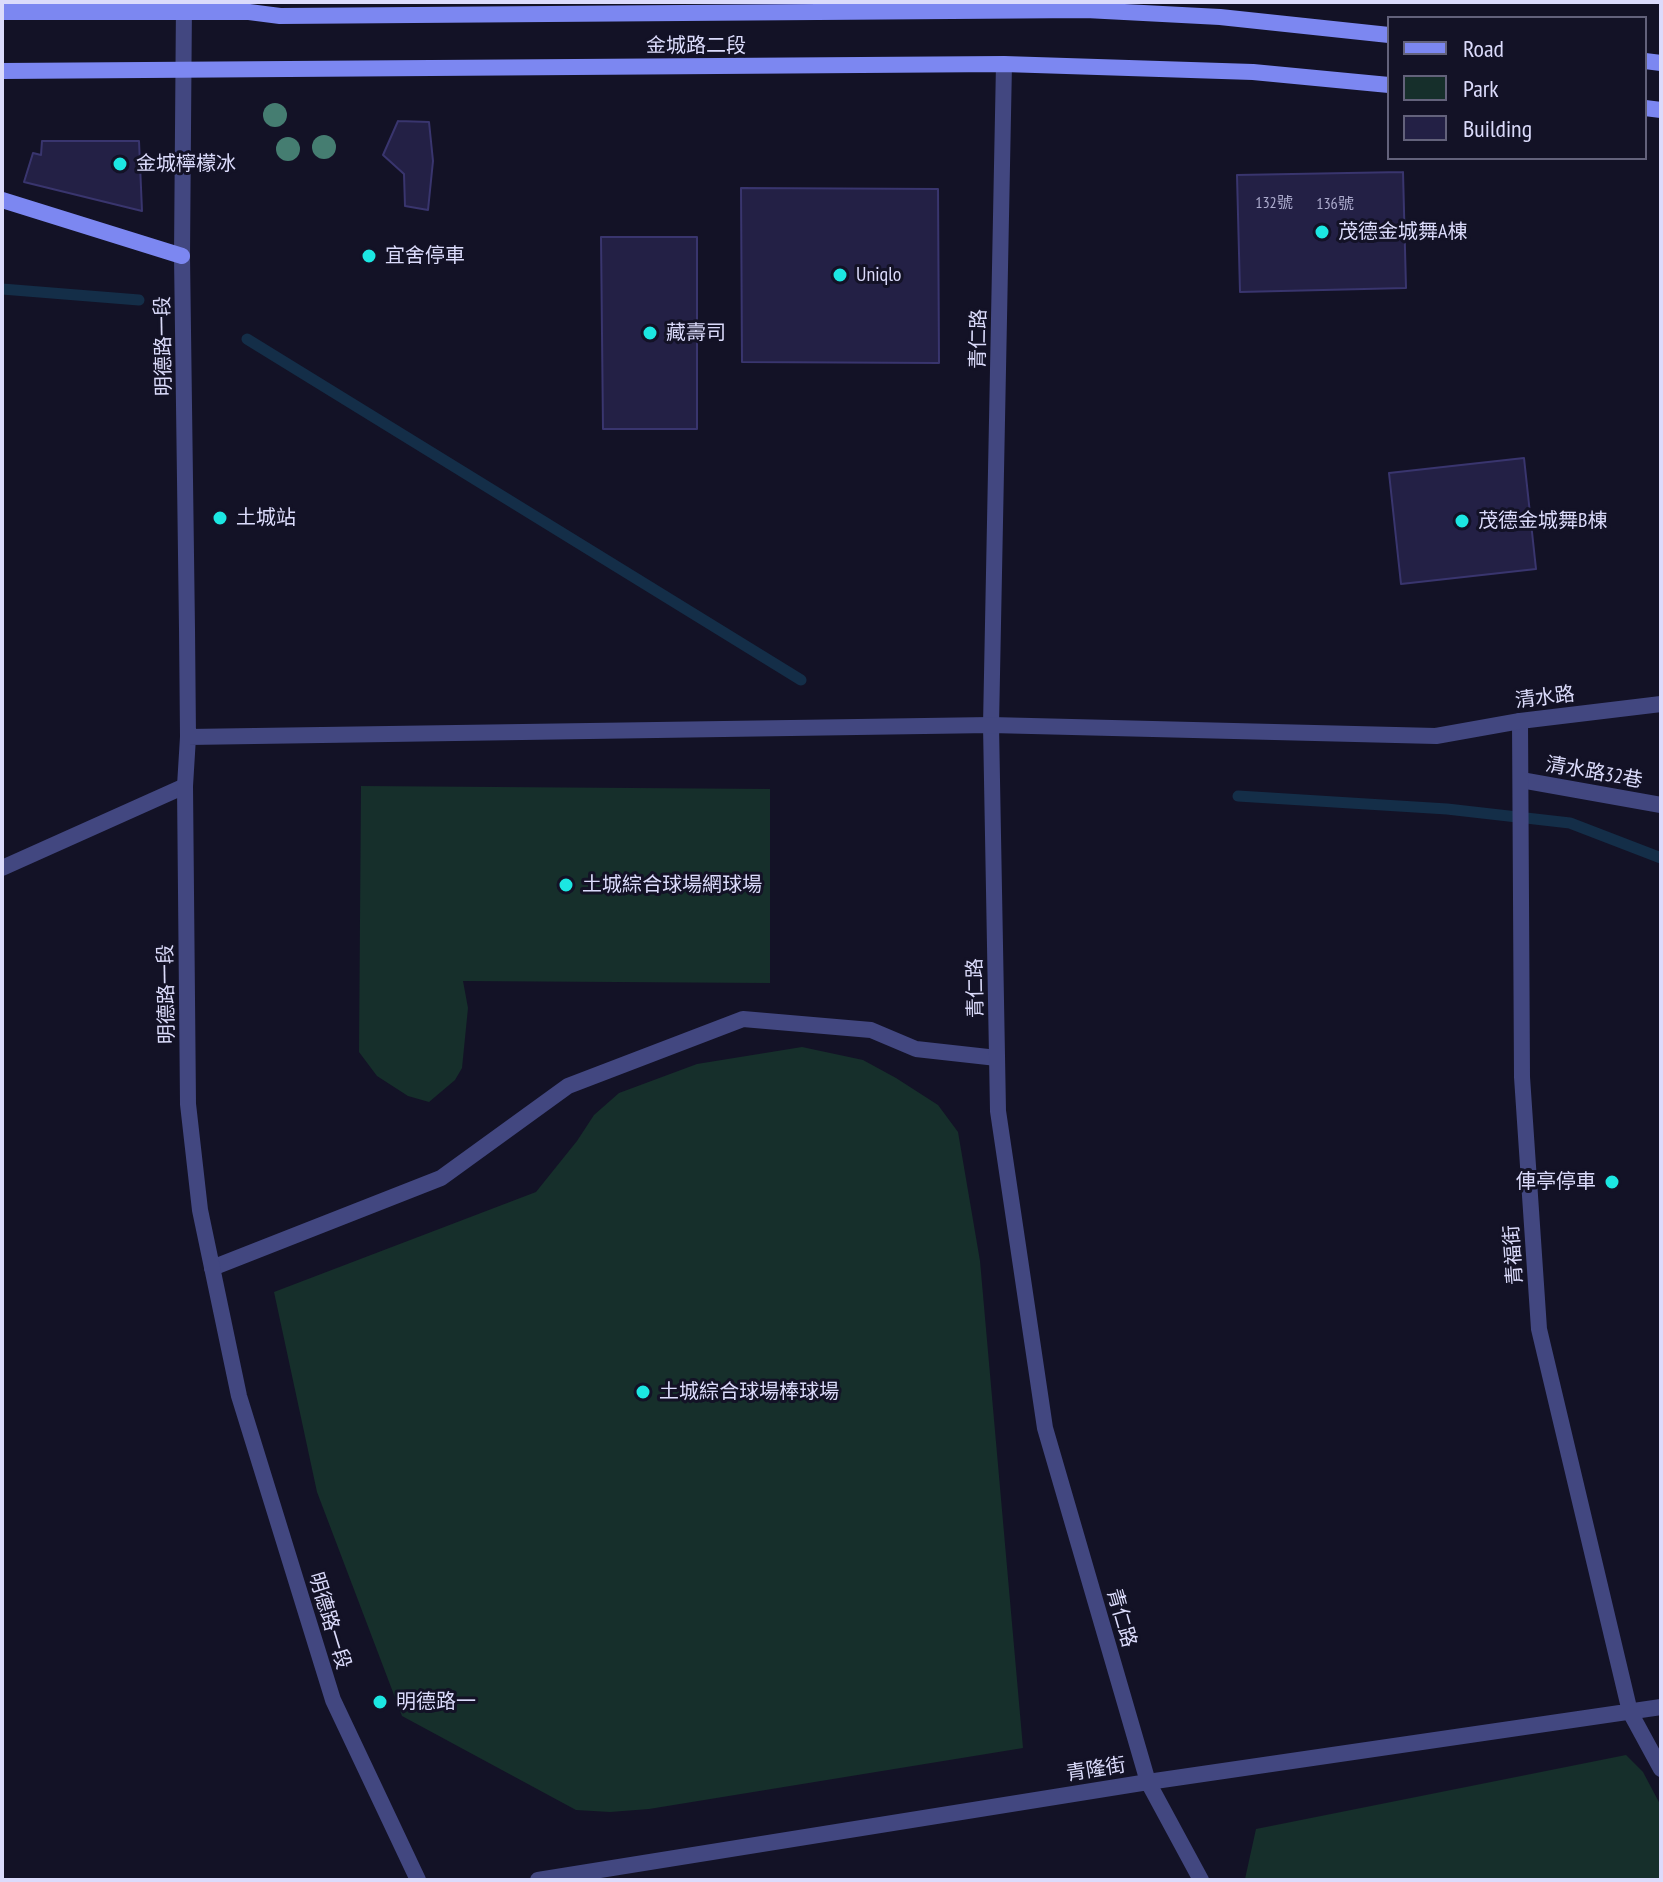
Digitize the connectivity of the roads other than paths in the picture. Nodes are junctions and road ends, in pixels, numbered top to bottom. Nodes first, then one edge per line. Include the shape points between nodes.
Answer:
1 (184, 6) edge
2 (1220, 10) edge
3 (2, 12) edge
4 (1387, 35) edge
5 (1004, 64) junction
6 (182, 70) junction
7 (2, 71) edge
8 (1387, 85) edge
9 (2, 200) edge
10 (182, 256) junction
11 (1661, 704) edge
12 (1520, 721) junction
13 (991, 725) junction
14 (188, 737) junction
15 (1521, 780) junction
16 (185, 786) junction
17 (1661, 805) edge
18 (2, 868) edge
19 (997, 1058) junction
20 (212, 1268) junction
21 (1661, 1707) edge
22 (1630, 1712) junction
23 (1661, 1769) edge
24 (1148, 1782) junction
25 (418, 1880) edge
26 (538, 1880) edge
27 (1201, 1880) edge

1 - 2 main road, 金城路二段 via 280,16
1 - 3 main road, 金城路二段
1 - 6 street, 明德路一段
2 - 4 main road, 金城路二段
5 - 6 main road, 金城路二段
5 - 8 main road, 金城路二段 via 1253,72
5 - 13 street, 青仁路
6 - 7 main road, 金城路二段
6 - 10 street, 明德路一段
9 - 10 main road
10 - 14 street, 明德路一段
11 - 12 street, 清水路
12 - 13 street, 清水路 via 1436,736
12 - 15 street, 青福街
13 - 14 street, 清水路
13 - 19 street, 青仁路
14 - 16 street, 明德路一段
15 - 17 street, 清水路32巷
15 - 22 street, 青福街 via 1522,1077 1539,1329
16 - 18 street
16 - 20 street, 明德路一段 via 188,1104
19 - 20 street via 916,1049 871,1030 743,1019 568,1086 441,1178
19 - 24 street, 青仁路 via 998,1111 1045,1428
20 - 25 street, 明德路一段 via 239,1396 333,1700
21 - 22 street, 青隆街
22 - 23 street, 青福街
22 - 24 street, 青隆街
24 - 26 street, 青隆街
24 - 27 street, 青仁路

